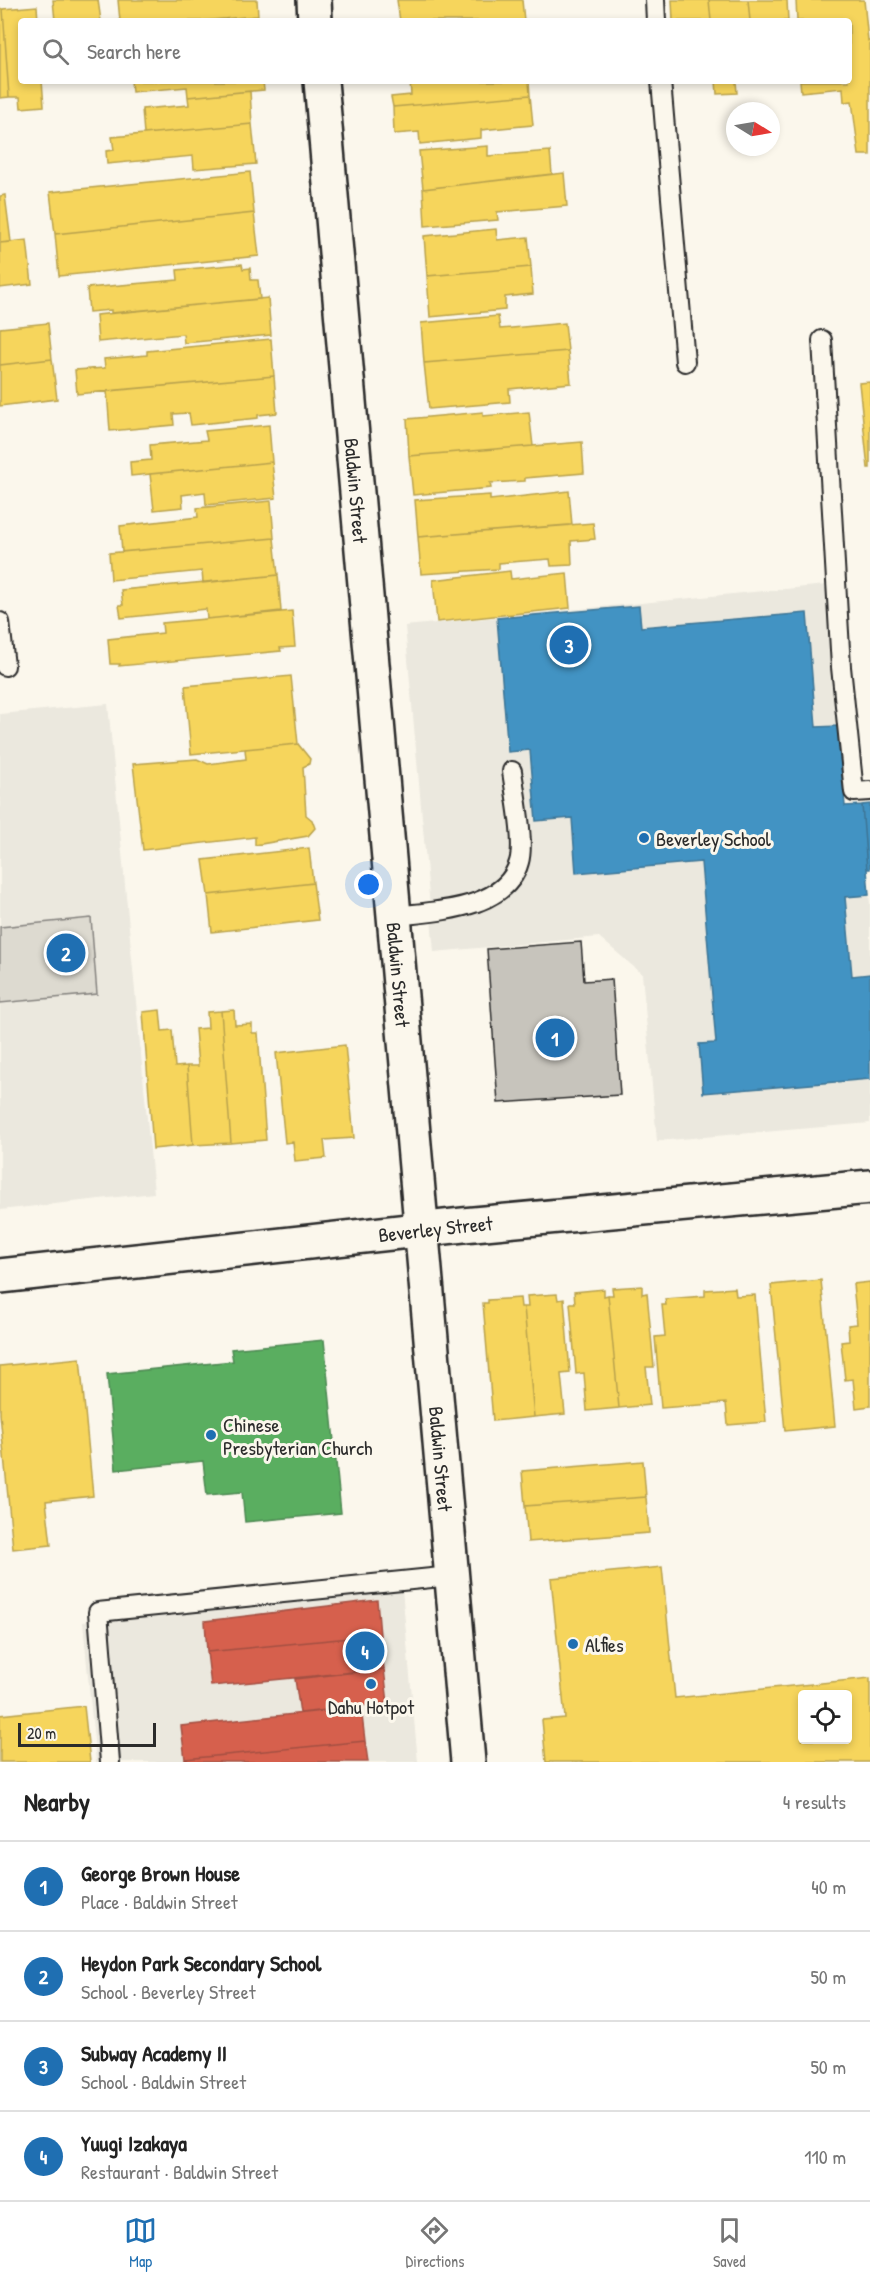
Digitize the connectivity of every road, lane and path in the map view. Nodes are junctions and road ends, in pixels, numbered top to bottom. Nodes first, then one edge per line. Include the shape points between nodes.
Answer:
1 (314, 0) edge
2 (655, 0) edge
3 (315, 18) edge
4 (656, 18) edge
5 (321, 84) edge
6 (662, 84) edge
7 (822, 339) dead end
8 (685, 362) dead end
9 (0, 622) edge
10 (5, 666) dead end
11 (512, 771) dead end
12 (870, 791) edge
13 (396, 916) junction
14 (870, 1187) edge
15 (422, 1230) junction
16 (0, 1276) edge
17 (452, 1576) junction
18 (110, 1762) edge
19 (468, 1762) edge

1 - 3 street
2 - 4 lane
5 - 13 street, Baldwin Street
6 - 8 lane
7 - 12 lane via 841,667 854,792
9 - 10 lane
11 - 13 lane via 521,848 520,862 506,887 484,900
13 - 15 street, Baldwin Street
14 - 15 street, Beverley Street
15 - 16 street, Beverley Street
15 - 17 street, Baldwin Street
17 - 18 lane via 98,1612
17 - 19 street, Baldwin Street

